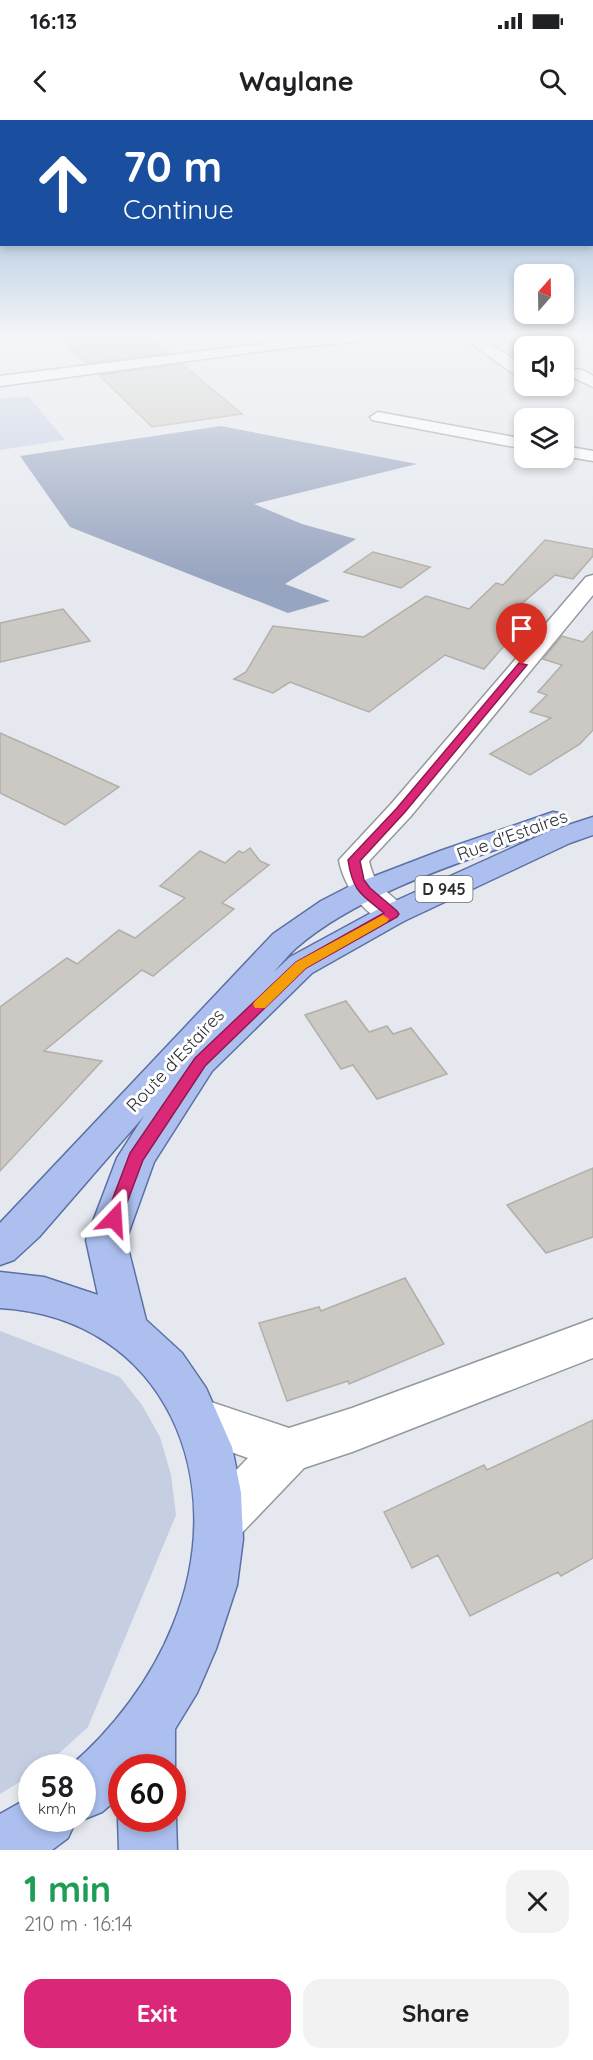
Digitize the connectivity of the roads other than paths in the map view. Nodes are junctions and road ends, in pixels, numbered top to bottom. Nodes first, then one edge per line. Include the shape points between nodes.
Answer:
1 (378, 417) dead end
2 (514, 442) edge
3 (574, 453) edge
4 (593, 456) edge
5 (593, 581) edge
6 (593, 806) edge
7 (593, 825) edge
8 (365, 891) junction
9 (393, 914) junction
10 (0, 1248) edge
11 (0, 1290) edge
12 (128, 1331) junction
13 (593, 1338) edge
14 (199, 1420) junction
15 (296, 1448) junction
16 (220, 1521) junction
17 (147, 1746) edge
18 (96, 1782) edge
19 (26, 1832) edge
20 (147, 1832) edge
21 (0, 1844) edge
22 (148, 1850) edge

1 - 2 street
3 - 4 street
5 - 8 street via 401,810 354,860 358,881
6 - 8 main road, Rue d'Estaires / D 945
7 - 9 main road, D 945
8 - 9 street
8 - 10 main road, Route d'Estaires / D 945 via 284,941
9 - 12 main road, Route d'Estaires / D 945 via 301,965 200,1062 136,1158 106,1240
11 - 12 main road via 47,1296 89,1310
12 - 14 main road via 156,1355 180,1385
13 - 15 street
14 - 15 street
14 - 16 main road via 213,1462
15 - 16 street
16 - 17 main road via 212,1587 188,1657
17 - 18 main road
19 - 21 main road
20 - 22 main road

